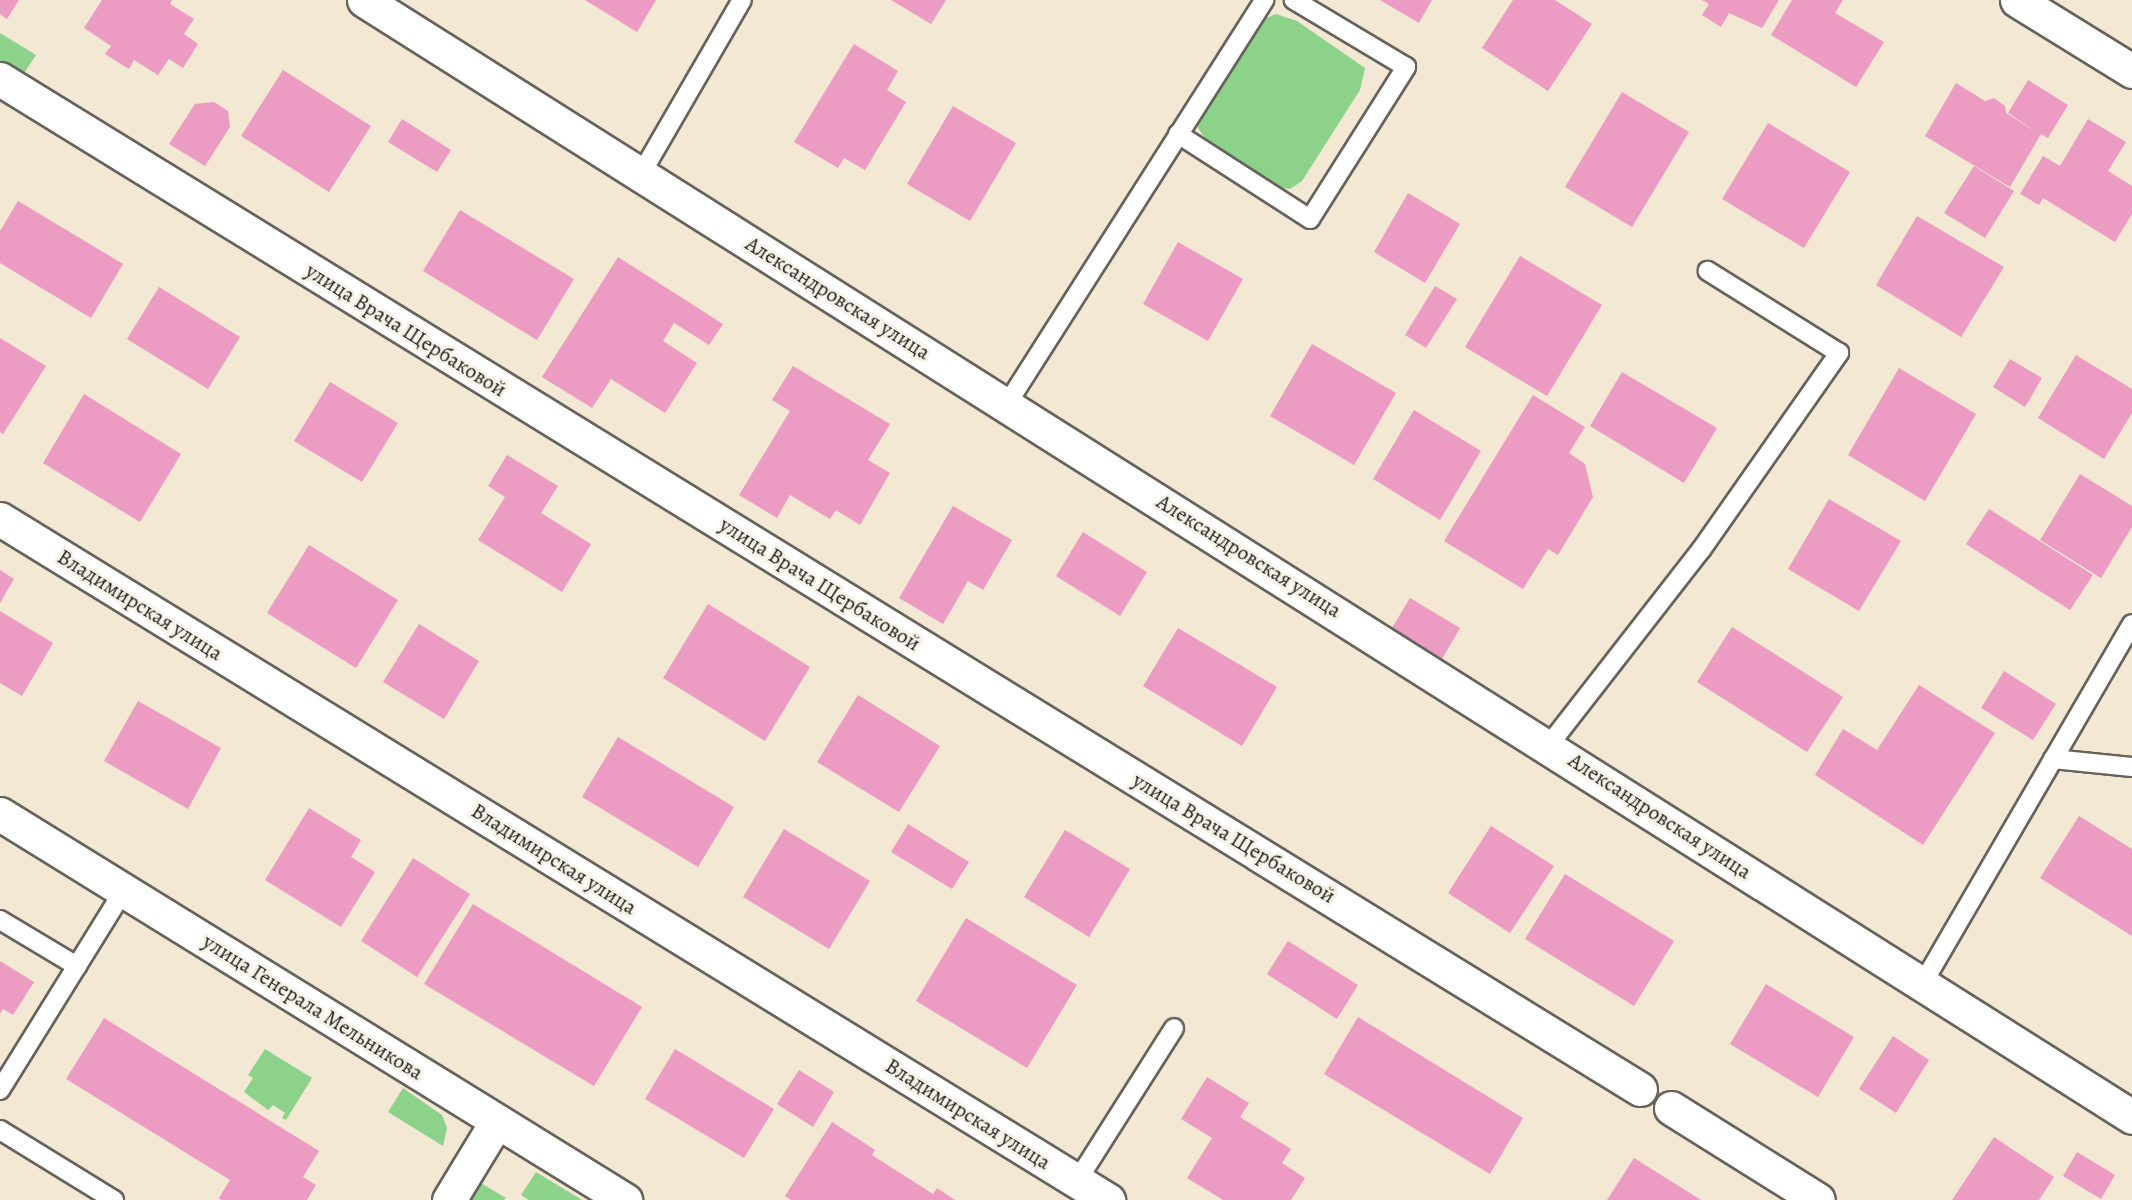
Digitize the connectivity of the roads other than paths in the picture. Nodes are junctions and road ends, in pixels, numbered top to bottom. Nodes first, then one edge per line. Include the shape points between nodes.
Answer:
1 (364, 0) edge
2 (742, 0) edge
3 (1264, 0) edge
4 (1294, 0) edge
5 (2017, 0) edge
6 (2132, 71) edge
7 (0, 79) edge
8 (1178, 134) junction
9 (640, 174) junction
10 (1708, 271) dead end
11 (1006, 404) junction
12 (0, 519) edge
13 (2132, 624) edge
14 (1549, 745) junction
15 (2053, 759) junction
16 (2132, 767) edge
17 (0, 814) edge
18 (124, 890) junction
19 (0, 920) edge
20 (77, 966) junction
21 (1923, 983) junction
22 (1174, 1028) dead end
23 (1640, 1089) dead end
24 (0, 1090) edge
25 (1671, 1108) dead end
26 (2132, 1117) edge
27 (497, 1121) junction
28 (0, 1130) edge
29 (1077, 1181) junction
30 (114, 1200) edge
31 (449, 1200) edge
32 (625, 1200) edge
33 (1108, 1200) edge
34 (1818, 1200) edge

1 - 9 street, Александровская улица
2 - 9 lane
3 - 8 lane
4 - 8 lane via 1406,67 1310,219
5 - 6 street
7 - 23 street, улица Врача Щербаковой
8 - 11 lane
9 - 11 street, Александровская улица
10 - 14 lane via 1839,352 1701,550
11 - 14 street, Александровская улица
12 - 29 street, Владимирская улица
13 - 15 lane
14 - 21 street, Александровская улица
15 - 16 lane
15 - 21 lane
17 - 18 street, улица Генерала Мельникова
18 - 20 lane
18 - 27 street, улица Генерала Мельникова
19 - 20 lane
20 - 24 lane
21 - 26 street, Александровская улица
22 - 29 lane
25 - 34 street
27 - 31 street
27 - 32 street, улица Генерала Мельникова
28 - 30 lane
29 - 33 street, Владимирская улица

